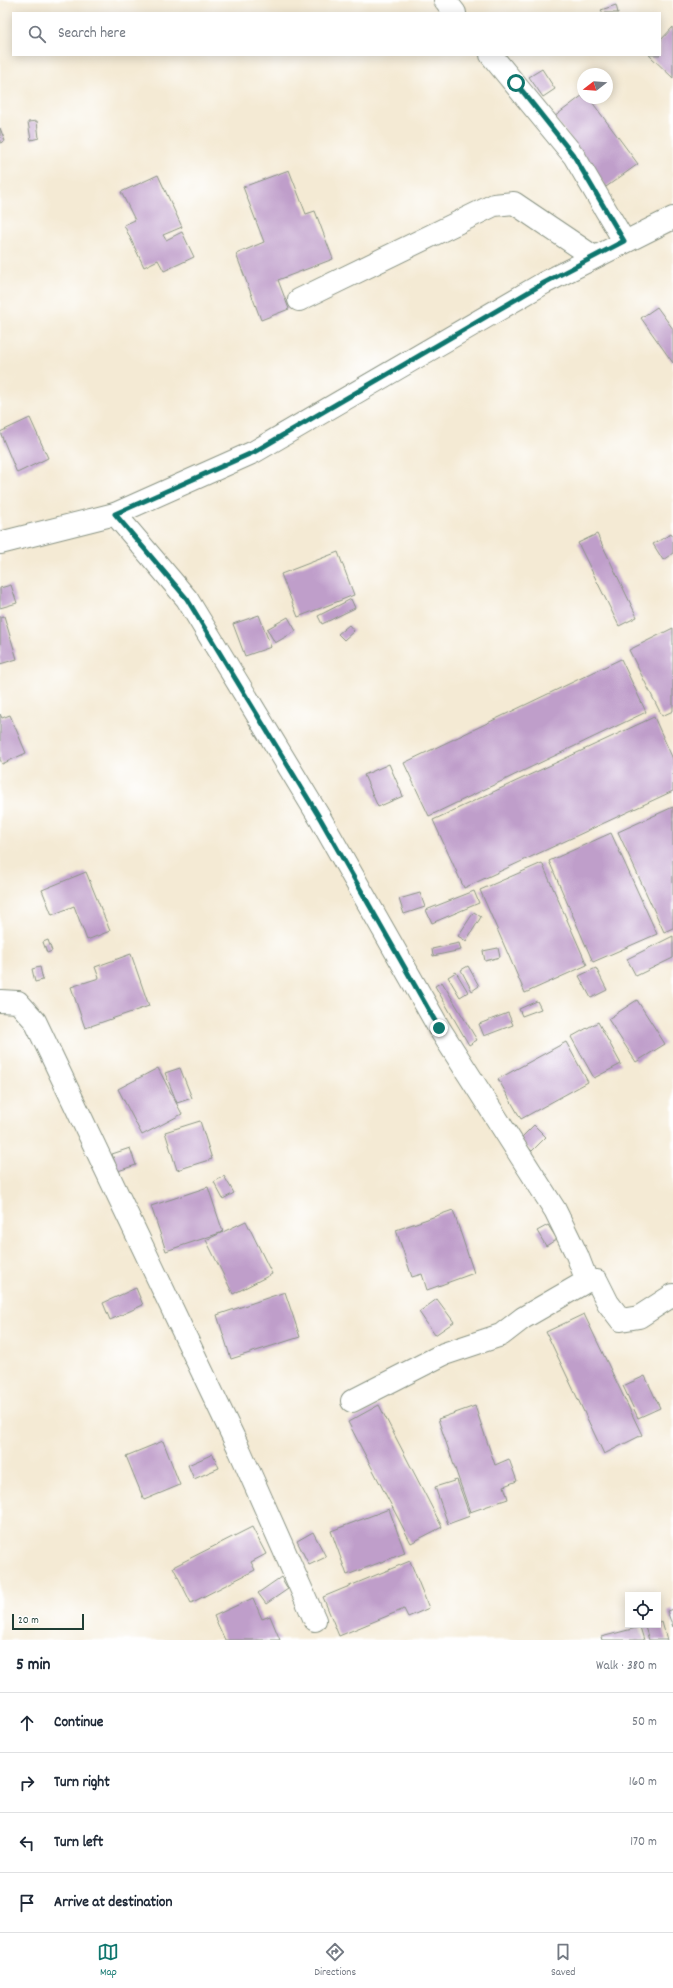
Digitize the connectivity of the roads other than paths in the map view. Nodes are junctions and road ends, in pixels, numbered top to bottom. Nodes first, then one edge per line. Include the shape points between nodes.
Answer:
1 (445, 0) edge
2 (454, 12) edge
3 (492, 56) edge
4 (673, 218) edge
5 (624, 241) junction
6 (594, 257) junction
7 (299, 300) dead end
8 (115, 514) junction
9 (0, 543) edge
10 (0, 1000) edge
11 (587, 1281) junction
12 (673, 1295) edge
13 (352, 1401) dead end
14 (315, 1620) dead end

1 - 2 street
3 - 5 street via 574,156
4 - 5 street
5 - 6 street
6 - 7 street via 514,203 494,205
6 - 8 street via 544,283 254,452
8 - 9 street
8 - 11 street via 187,599 321,820 439,1028 555,1210
10 - 14 street via 18,1002 36,1021 240,1451
11 - 12 street via 597,1281 620,1320 639,1317
11 - 13 street via 523,1318 501,1335 444,1354

